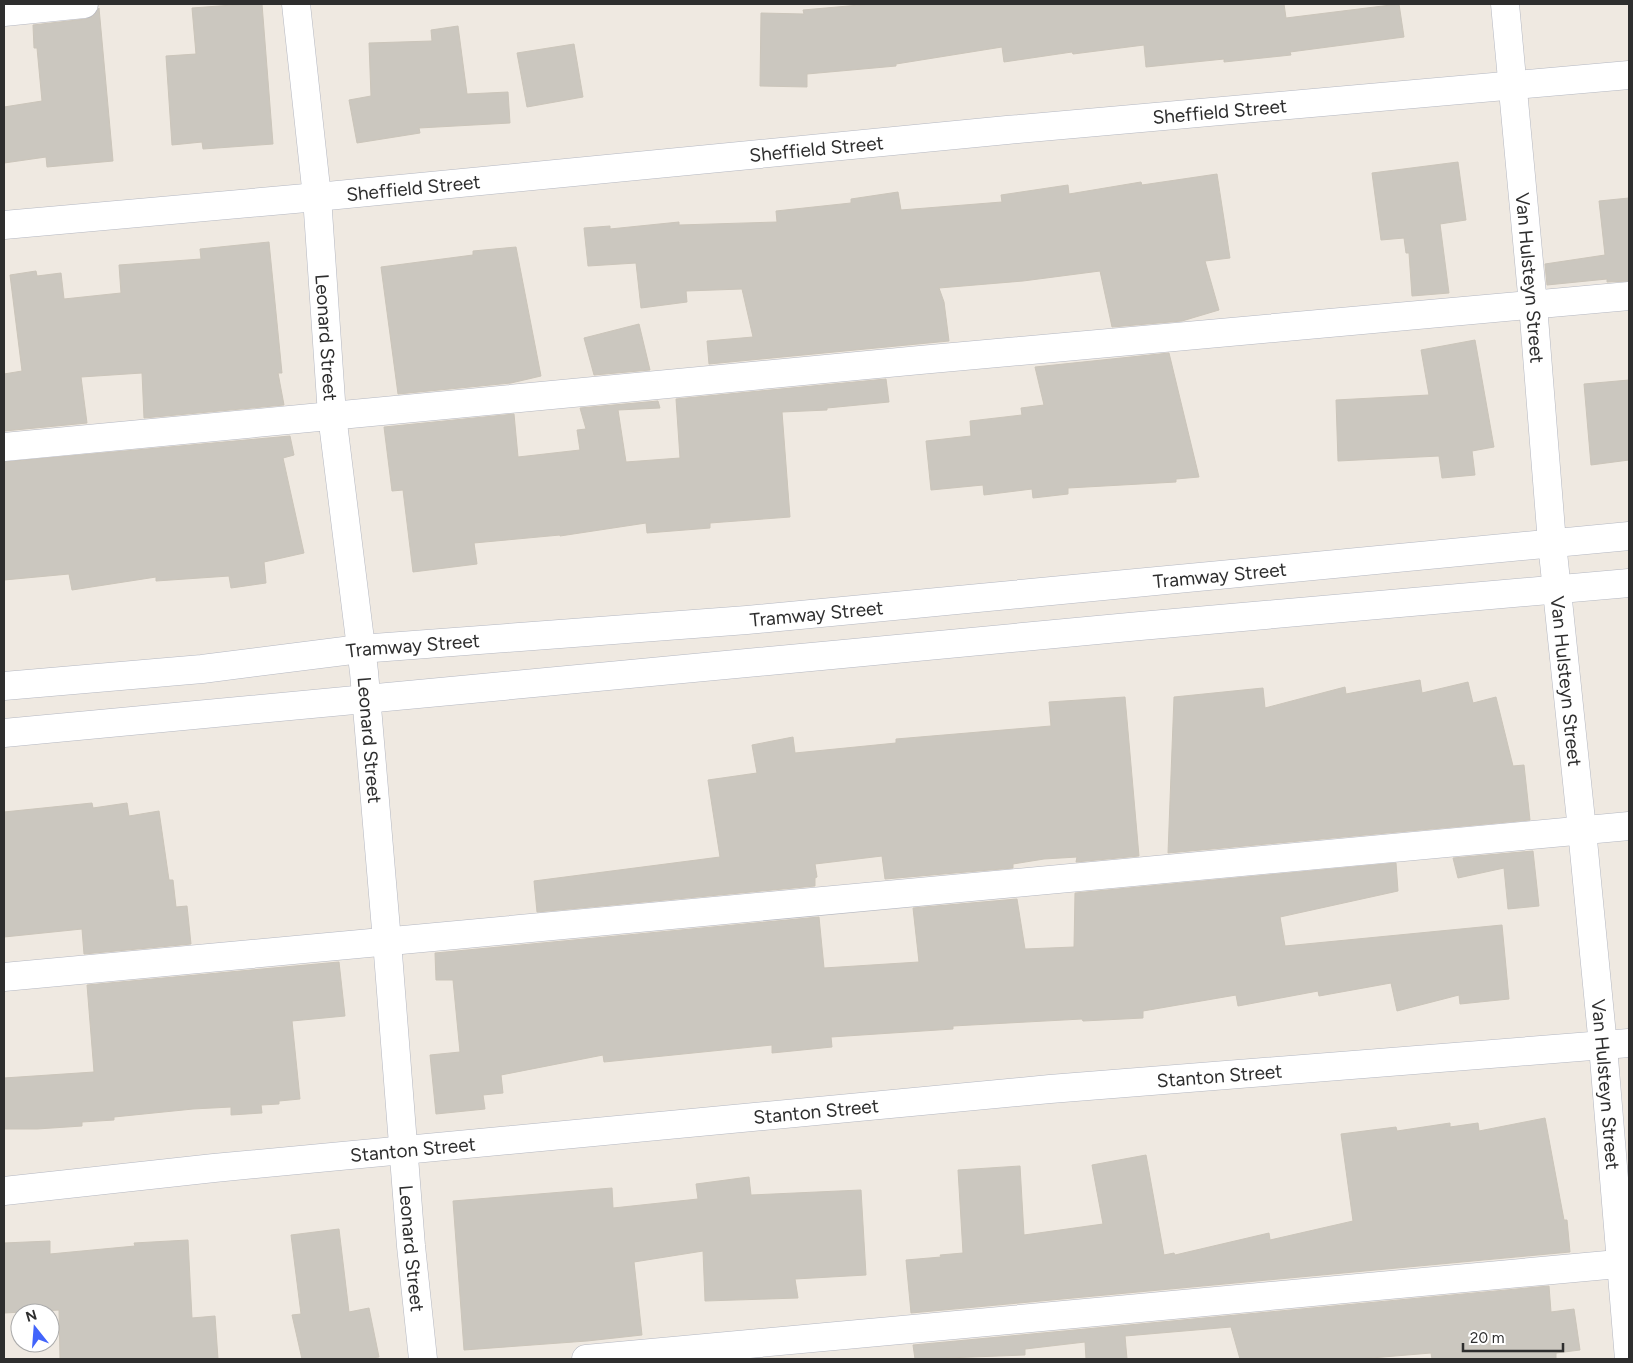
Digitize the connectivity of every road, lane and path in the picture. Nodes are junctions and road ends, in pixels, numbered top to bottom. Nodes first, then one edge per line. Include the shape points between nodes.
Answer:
1 (84, 4) edge
2 (296, 4) edge
3 (1505, 4) edge
4 (4, 12) edge
5 (1629, 75) edge
6 (1513, 86) junction
7 (317, 197) junction
8 (4, 225) edge
9 (1629, 296) edge
10 (1533, 305) junction
11 (332, 415) junction
12 (4, 447) edge
13 (1629, 536) edge
14 (1552, 544) junction
15 (1131, 583) junction
16 (1629, 583) edge
17 (1557, 589) junction
18 (747, 620) junction
19 (1140, 626) junction
20 (360, 649) junction
21 (749, 663) junction
22 (4, 686) edge
23 (366, 698) junction
24 (4, 733) edge
25 (1629, 826) edge
26 (1582, 830) junction
27 (387, 941) junction
28 (4, 977) edge
29 (1629, 1043) edge
30 (1603, 1046) junction
31 (404, 1151) junction
32 (4, 1191) edge
33 (1625, 1263) edge
34 (423, 1359) edge
35 (586, 1359) edge
36 (1628, 1359) edge

1 - 4 street
2 - 7 street, Leonard Street
3 - 6 street, Van Hulsteyn Street
5 - 6 street, Sheffield Street
6 - 7 street, Sheffield Street via 1008,130
6 - 10 street, Van Hulsteyn Street
7 - 8 street, Sheffield Street
7 - 11 street, Leonard Street
9 - 10 street
10 - 11 street
10 - 14 street, Van Hulsteyn Street
11 - 12 street
11 - 20 street, Leonard Street
13 - 14 street, Tramway Street
14 - 15 street, Tramway Street
14 - 17 street, Van Hulsteyn Street
15 - 18 street, Tramway Street
15 - 19 street
16 - 17 street
17 - 19 street
17 - 26 street, Van Hulsteyn Street
18 - 20 street, Tramway Street
18 - 21 street
19 - 21 street
20 - 22 street, Tramway Street via 202,669
20 - 23 street, Leonard Street
21 - 23 street
23 - 24 street
23 - 27 street, Leonard Street
25 - 26 street
26 - 27 street
26 - 30 street, Van Hulsteyn Street
27 - 28 street
27 - 31 street, Leonard Street
29 - 30 street, Stanton Street
30 - 31 street, Stanton Street via 1050,1089
30 - 33 street, Van Hulsteyn Street
31 - 32 street, Stanton Street
31 - 34 street, Leonard Street via 410,1246
33 - 35 street
33 - 36 street, Van Hulsteyn Street

